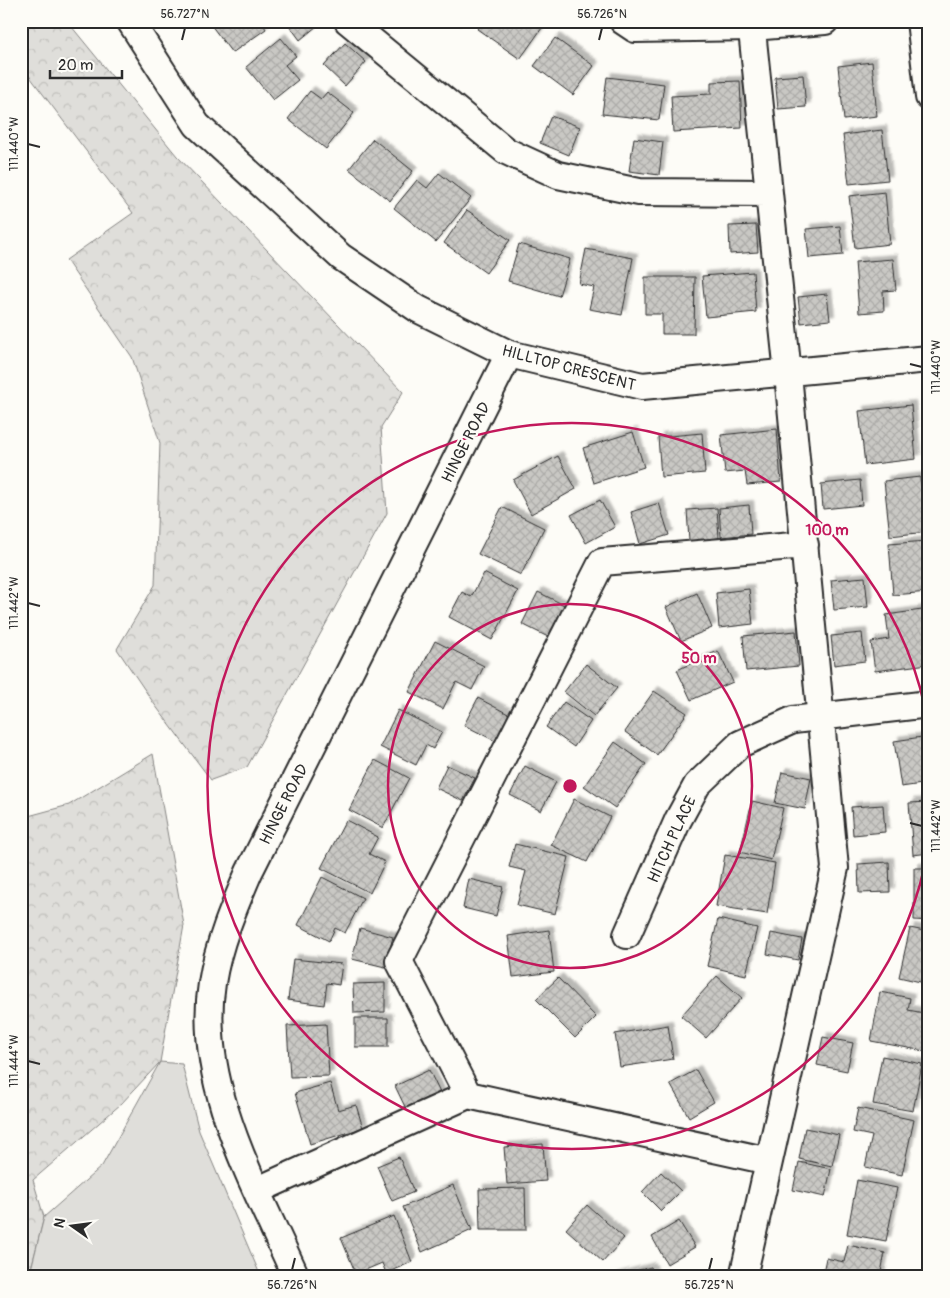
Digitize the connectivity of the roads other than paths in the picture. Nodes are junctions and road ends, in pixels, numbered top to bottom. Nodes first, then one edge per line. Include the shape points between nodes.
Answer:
1 (130, 21) edge
2 (348, 21) edge
3 (623, 21) edge
4 (825, 21) edge
5 (920, 21) edge
6 (752, 24) edge
7 (929, 97) edge
8 (769, 193) junction
9 (509, 354) junction
10 (929, 359) edge
11 (788, 374) junction
12 (804, 545) junction
13 (929, 704) edge
14 (821, 717) junction
15 (627, 935) dead end
16 (468, 1095) junction
17 (769, 1161) junction
18 (258, 1190) junction
19 (296, 1277) edge
20 (743, 1277) edge

1 - 9 street, HILLTOP CRESCENT via 197,125 341,257 418,309
2 - 8 street via 506,151 558,176 640,192
3 - 6 street via 635,29
4 - 6 street
5 - 7 street
6 - 8 street
8 - 11 street
9 - 11 street, HILLTOP CRESCENT via 642,386
9 - 18 street, HINGE ROAD via 249,872 221,945 212,983 212,1055 235,1137
10 - 11 street, HILLTOP CRESCENT
11 - 12 street
12 - 14 street
12 - 16 street via 602,562 398,961
13 - 14 street, HITCH PLACE
14 - 15 street, HITCH PLACE via 793,720 740,744 697,785
14 - 17 street via 835,868
16 - 17 street
16 - 18 street
17 - 20 street
18 - 19 street, HINGE ROAD

